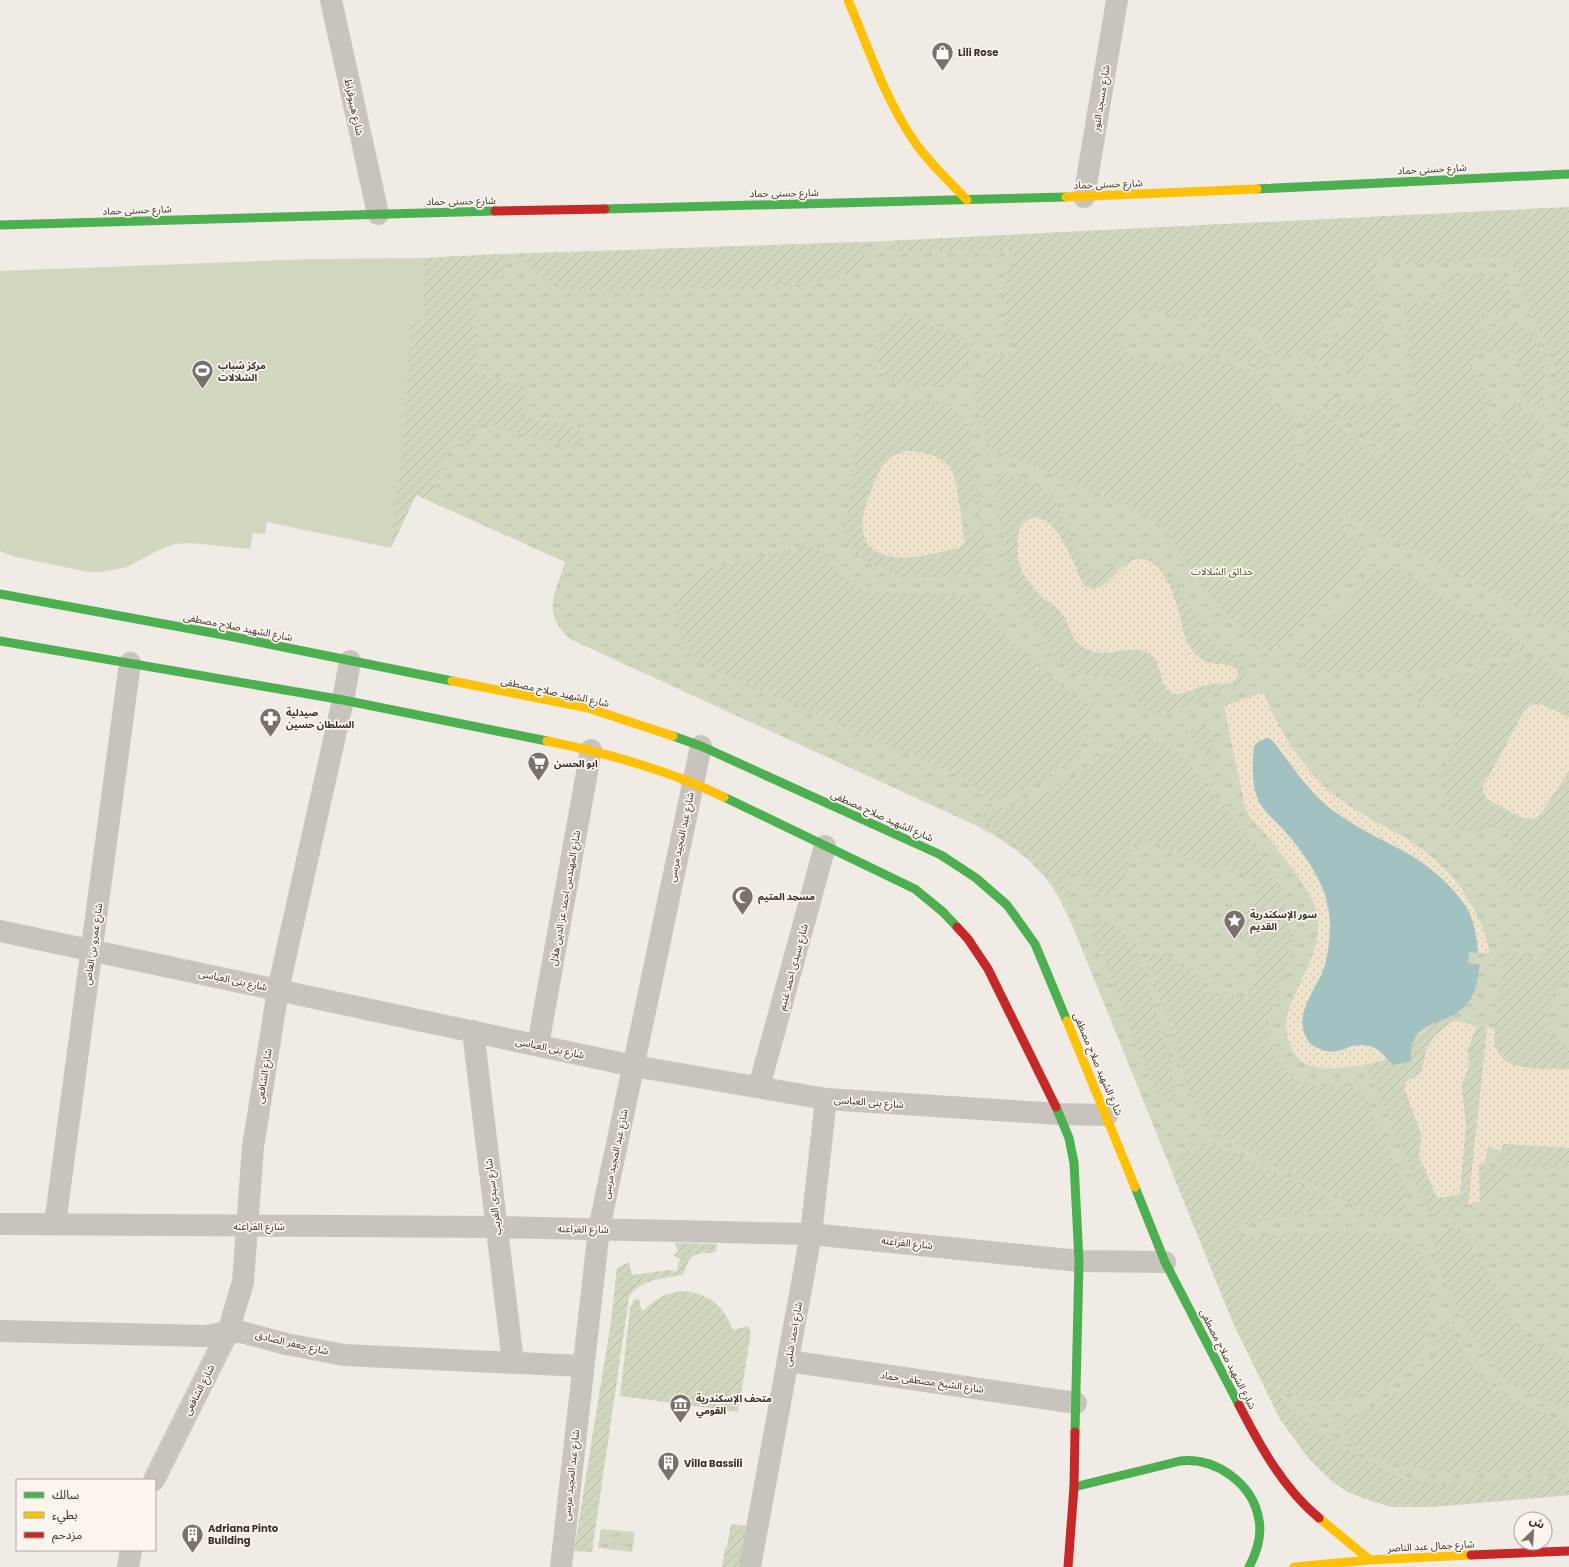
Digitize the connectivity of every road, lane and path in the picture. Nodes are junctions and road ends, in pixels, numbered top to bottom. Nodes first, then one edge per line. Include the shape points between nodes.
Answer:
1 (331, 0) edge
2 (848, 0) edge
3 (1117, 0) edge
4 (1569, 174) edge
5 (1084, 197) junction
6 (967, 200) junction
7 (378, 214) junction
8 (0, 225) edge
9 (0, 594) edge
10 (0, 641) edge
11 (350, 661) junction
12 (130, 663) junction
13 (343, 700) junction
14 (701, 746) junction
15 (591, 750) junction
16 (693, 782) junction
17 (825, 846) junction
18 (0, 931) edge
19 (92, 950) junction
20 (278, 990) junction
21 (473, 1031) junction
22 (538, 1045) junction
23 (634, 1066) junction
24 (759, 1087) junction
25 (826, 1099) junction
26 (1059, 1114) junction
27 (1107, 1115) junction
28 (0, 1224) edge
29 (56, 1224) junction
30 (248, 1226) junction
31 (497, 1227) junction
32 (599, 1229) junction
33 (811, 1234) junction
34 (1079, 1261) junction
35 (1165, 1262) junction
36 (0, 1331) edge
37 (228, 1332) junction
38 (513, 1362) junction
39 (788, 1362) junction
40 (584, 1366) junction
41 (1076, 1403) junction
42 (154, 1479) edge
43 (1074, 1487) junction
44 (131, 1551) edge
45 (1569, 1551) edge
46 (1370, 1560) junction
47 (128, 1567) edge
48 (561, 1567) edge
49 (750, 1567) edge
50 (1068, 1567) edge
51 (1249, 1567) edge
52 (1294, 1567) edge

1 - 7 street, شارع هيبوقراط
2 - 6 main road via 897,113 932,164
3 - 5 street, شارع مسجد النور
4 - 5 main road, شارع حسنى حماد
5 - 6 main road, شارع حسنى حماد
6 - 7 main road, شارع حسنى حماد
7 - 8 main road, شارع حسنى حماد
9 - 11 main road, شارع الشهيد صلاح مصطفى
10 - 12 main road
11 - 13 street, شارع الشافعى
11 - 14 main road, شارع الشهيد صلاح مصطفى via 588,708
12 - 13 main road
12 - 19 street, شارع عمرو بن العاص
13 - 15 main road
13 - 20 street, شارع الشافعى
14 - 16 street, شارع عبد المجيد مرسى
14 - 27 main road, شارع الشهيد صلاح مصطفى via 941,855 976,878 1007,905 1035,944
15 - 16 main road
15 - 22 street, شارع المهندس احمد عز الدين هلال
16 - 17 main road
16 - 23 street, شارع عبد المجيد مرسى
17 - 24 street, شارع سيدى احمد غنيم
17 - 26 main road via 915,889 943,912 968,939 988,969
18 - 19 street, شارع بنى العباسى
19 - 20 street, شارع بنى العباسى
19 - 29 street, شارع عمرو بن العاص
20 - 21 street, شارع بنى العباسى
20 - 30 street, شارع الشافعى via 253,1147
21 - 22 street, شارع بنى العباسى
21 - 31 street, شارع سيدى الغريب
22 - 23 street, شارع بنى العباسى
23 - 24 street, شارع بنى العباسى
23 - 32 street, شارع عبد المجيد مرسى
24 - 25 street, شارع بنى العباسى
25 - 26 street, شارع بنى العباسى
25 - 33 street, شارع احمد شلبى
26 - 27 street, شارع بنى العباسى
26 - 34 main road via 1069,1138 1074,1163
27 - 35 main road, شارع الشهيد صلاح مصطفى
28 - 29 street, شارع الفراعنه
29 - 30 street, شارع الفراعنه
30 - 31 street, شارع الفراعنه
30 - 37 street, شارع الشافعى via 243,1282
31 - 32 street, شارع الفراعنه
31 - 38 street, شارع سيدى الغريب
32 - 33 street, شارع الفراعنه
32 - 40 street, شارع عبد المجيد مرسى
33 - 34 street, شارع الفراعنه
33 - 39 street, شارع احمد شلبى
34 - 35 street, شارع الفراعنه
34 - 41 main road
35 - 46 main road, شارع الشهيد صلاح مصطفى via 1263,1451 1303,1505
36 - 37 street, شارع جعفر الصادق via 205,1336
37 - 38 street, شارع جعفر الصادق via 241,1332 344,1355
37 - 42 street, شارع الشافعى
38 - 40 street, شارع جعفر الصادق
39 - 41 street, شارع الشيخ مصطفى حماد
39 - 49 street, شارع احمد شلبى
40 - 48 street, شارع عبد المجيد مرسى
41 - 43 main road
43 - 50 main road
43 - 51 main road via 1175,1461 1205,1462 1222,1469 1237,1480 1249,1494 1257,1510 1259,1542 1255,1558
44 - 47 street
45 - 46 main road, شارع جمال عبد الناصر
46 - 52 main road, شارع جمال عبد الناصر

